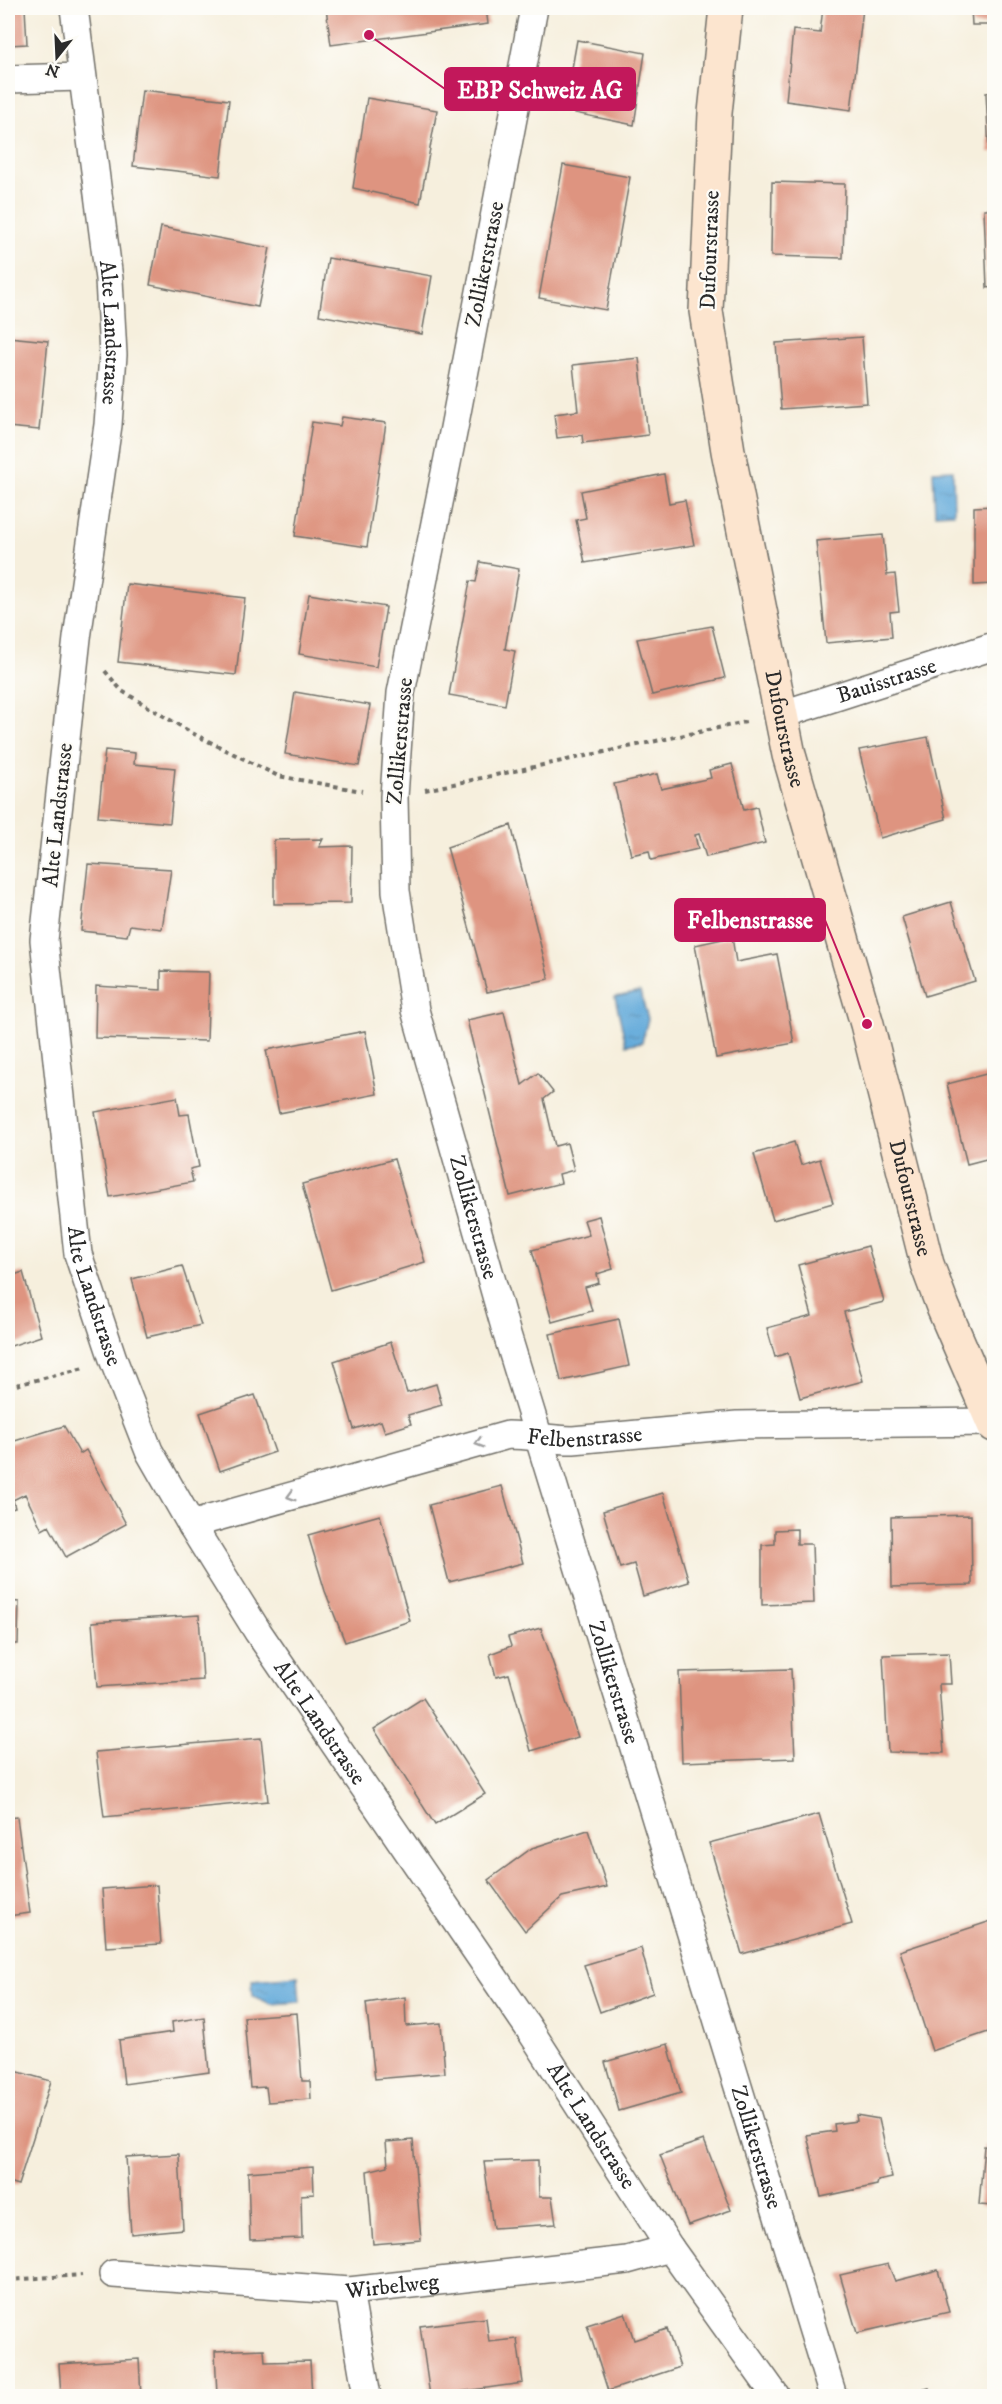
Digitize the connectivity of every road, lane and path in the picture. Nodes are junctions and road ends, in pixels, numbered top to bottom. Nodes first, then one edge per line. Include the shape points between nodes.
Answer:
1 (74, 8) edge
2 (534, 8) edge
3 (726, 8) edge
4 (82, 77) junction
5 (8, 79) edge
6 (994, 646) edge
7 (780, 715) junction
8 (94, 1366) dead end
9 (8, 1387) edge
10 (993, 1424) edge
11 (536, 1435) junction
12 (192, 1526) junction
13 (670, 2248) junction
14 (102, 2274) joint
15 (8, 2280) edge
16 (349, 2290) junction
17 (367, 2397) edge
18 (776, 2397) edge
19 (833, 2397) edge

1 - 4 street, Alte Landstrasse
2 - 11 street, Zollikerstrasse via 401,693 394,797 396,891 415,1010
3 - 7 main road, Dufourstrasse via 715,113 706,311 728,451
4 - 5 street
4 - 12 street, Alte Landstrasse via 109,279 113,355 108,425 77,638 44,940 78,1254 149,1451
6 - 7 street, Bauisstrasse
7 - 10 main road, Dufourstrasse via 867,1024 927,1264
8 - 9 path
10 - 11 street, Felbenstrasse via 737,1425 573,1440
11 -> 12 street, Felbenstrasse via 508,1435
11 - 19 street, Zollikerstrasse
12 - 13 street, Alte Landstrasse via 258,1632 528,2027
13 - 16 street, Wirbelweg via 627,2260
13 - 18 street, Alte Landstrasse
14 - 15 path
14 - 16 street, Wirbelweg
16 - 17 street

